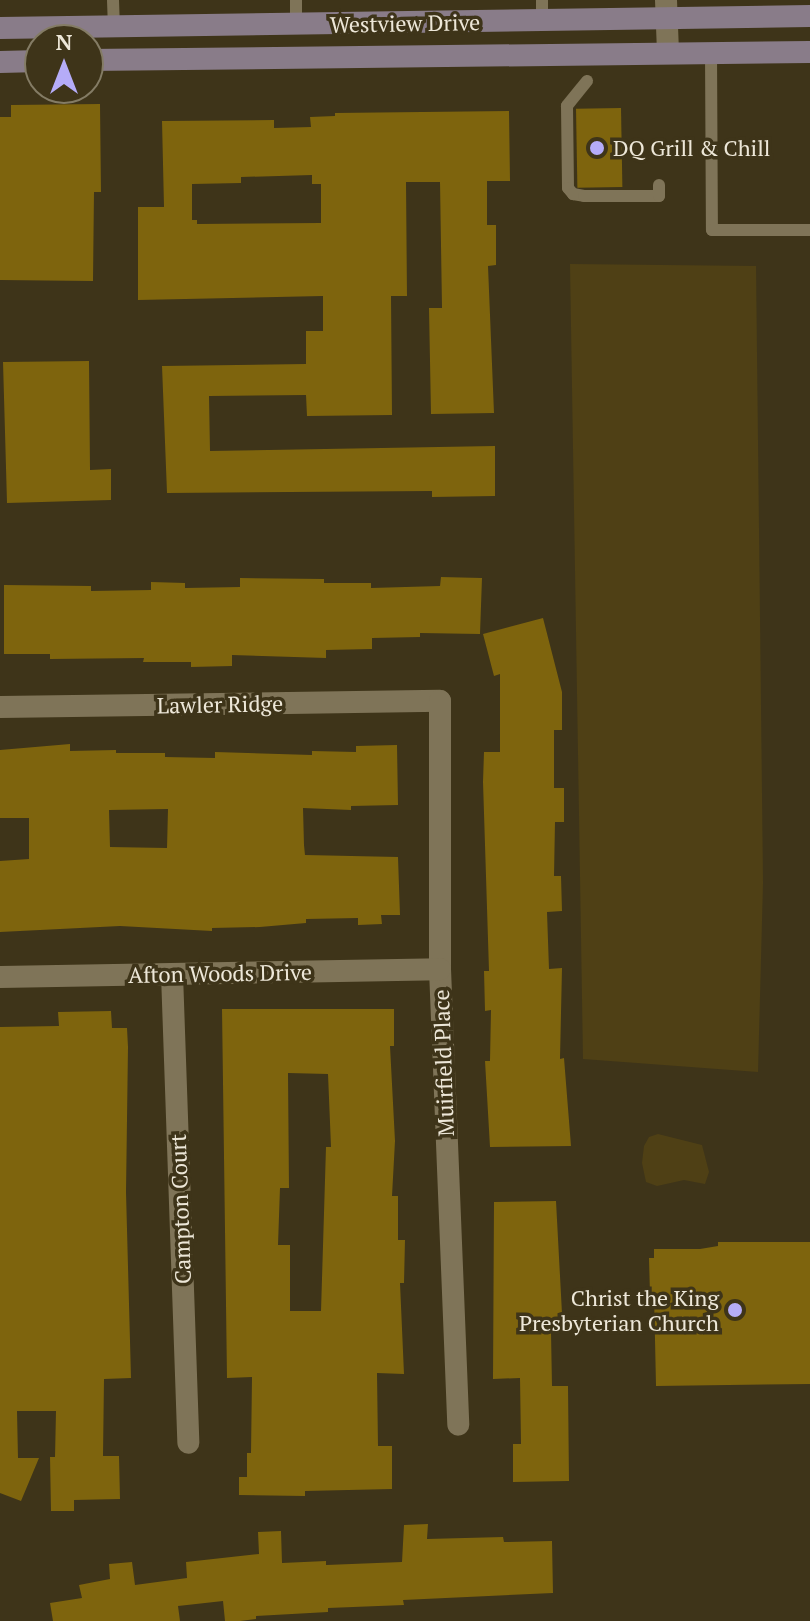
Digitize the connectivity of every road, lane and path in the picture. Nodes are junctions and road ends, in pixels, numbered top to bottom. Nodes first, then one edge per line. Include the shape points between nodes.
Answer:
1 (113, 0) edge
2 (296, 0) edge
3 (667, 9) edge
4 (542, 10) edge
5 (810, 16) edge
6 (296, 25) junction
7 (114, 26) junction
8 (143, 26) junction
9 (0, 28) edge
10 (668, 52) junction
11 (711, 52) junction
12 (810, 52) edge
13 (143, 59) junction
14 (104, 60) edge
15 (24, 61) edge
16 (0, 62) edge
17 (587, 81) dead end
18 (659, 185) dead end
19 (810, 230) edge
20 (440, 701) joint
21 (0, 707) edge
22 (440, 969) junction
23 (172, 974) junction
24 (0, 977) edge
25 (458, 1425) dead end
26 (188, 1443) dead end

1 - 7 lane
2 - 6 lane
3 - 4 main road, Westview Drive
3 - 5 main road, Westview Drive
3 - 10 street
4 - 6 main road, Westview Drive
6 - 8 main road, Westview Drive
7 - 8 main road, Westview Drive
7 - 9 main road, Westview Drive
8 - 13 main road
10 - 11 main road, Westview Drive
10 - 13 main road, Westview Drive
11 - 12 main road, Westview Drive
11 - 19 lane via 712,230
13 - 14 main road, Westview Drive
15 - 16 main road
17 - 18 lane via 567,106 568,188 584,196 659,196
20 - 21 street, Lawler Ridge
20 - 22 street, Muirfield Place
22 - 23 street, Afton Woods Drive
22 - 25 street, Muirfield Place
23 - 24 street, Afton Woods Drive
23 - 26 street, Campton Court

